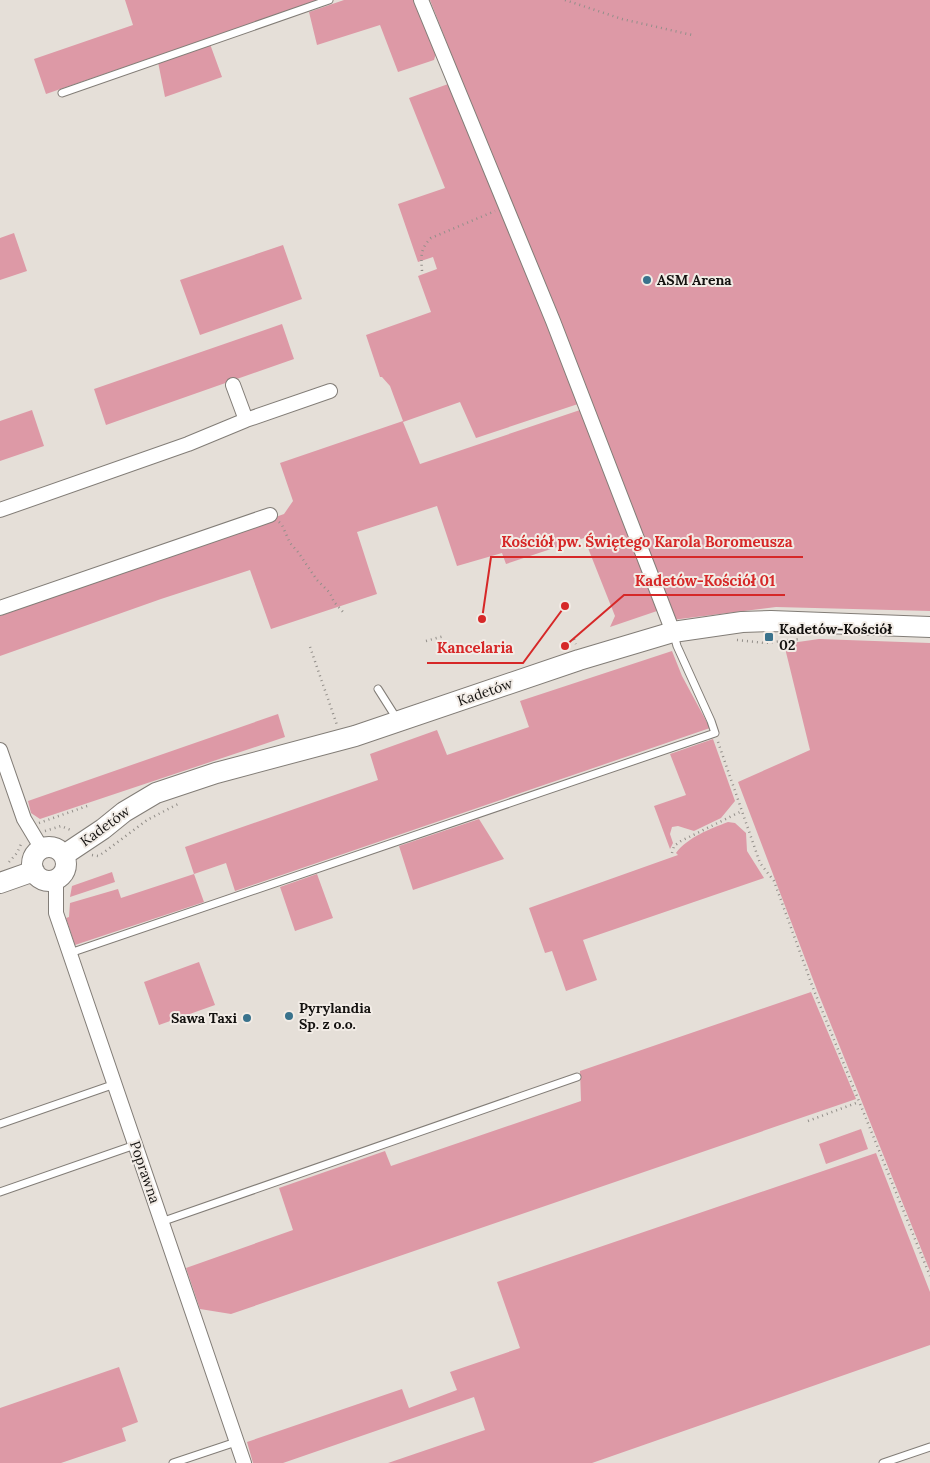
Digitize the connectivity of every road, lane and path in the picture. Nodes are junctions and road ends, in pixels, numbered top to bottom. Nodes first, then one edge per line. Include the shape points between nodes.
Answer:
1 (329, 0) edge
2 (422, 0) edge
3 (565, 0) edge
4 (692, 35) dead end
5 (62, 93) dead end
6 (506, 207) junction
7 (422, 271) dead end
8 (233, 385) dead end
9 (330, 391) dead end
10 (246, 420) junction
11 (0, 510) edge
12 (270, 515) joint
13 (0, 608) edge
14 (344, 613) dead end
15 (930, 627) edge
16 (673, 632) junction
17 (444, 636) dead end
18 (574, 639) dead end
19 (799, 639) dead end
20 (737, 640) dead end
21 (426, 641) dead end
22 (576, 644) dead end
23 (310, 647) dead end
24 (378, 689) dead end
25 (398, 721) junction
26 (337, 726) dead end
27 (715, 733) junction
28 (0, 750) edge
29 (186, 800) dead end
30 (90, 805) dead end
31 (741, 812) junction
32 (36, 840) junction
33 (85, 848) junction
34 (672, 852) dead end
35 (64, 855) junction
36 (34, 871) junction
37 (3, 874) edge
38 (56, 880) junction
39 (70, 953) junction
40 (577, 1077) dead end
41 (115, 1084) junction
42 (860, 1102) junction
43 (808, 1121) dead end
44 (0, 1124) edge
45 (135, 1145) junction
46 (0, 1192) edge
47 (161, 1222) junction
48 (930, 1276) edge
49 (236, 1442) junction
50 (930, 1447) edge
51 (173, 1463) edge
52 (244, 1463) edge
53 (883, 1463) edge

1 - 5 lane
2 - 6 street
3 - 4 path via 622,20
6 - 7 path via 432,238 424,245
6 - 16 street
8 - 10 street
9 - 10 street
10 - 11 street via 188,444
12 - 13 street
12 - 14 path via 282,525 290,543
15 - 16 street, Kadetów via 771,621
16 - 25 street, Kadetów
16 - 27 lane
17 - 21 path
18 - 22 path
19 - 20 path via 765,643
23 - 26 path
24 - 25 lane
25 - 33 street, Kadetów via 156,793 124,812
27 - 31 path
27 - 39 lane
28 - 32 street via 24,819
29 - 33 path via 147,820 103,854 98,856
30 - 32 path via 39,823
31 - 34 path via 681,841
31 - 42 path via 760,863 774,881
32 - 33 path via 61,826 75,833
32 - 35 street
32 - 36 street
32 - 37 path via 12,860
33 - 35 street, Kadetów
35 - 38 street via 64,872
36 - 37 street
36 - 38 street via 43,880
38 - 39 street, Poprawna via 56,913
39 - 41 street, Poprawna
40 - 47 lane
41 - 44 lane
41 - 45 street, Poprawna
42 - 43 path
42 - 48 path
45 - 46 lane
45 - 47 street, Poprawna
47 - 49 street, Poprawna
49 - 51 lane
49 - 52 street, Poprawna
50 - 53 lane

